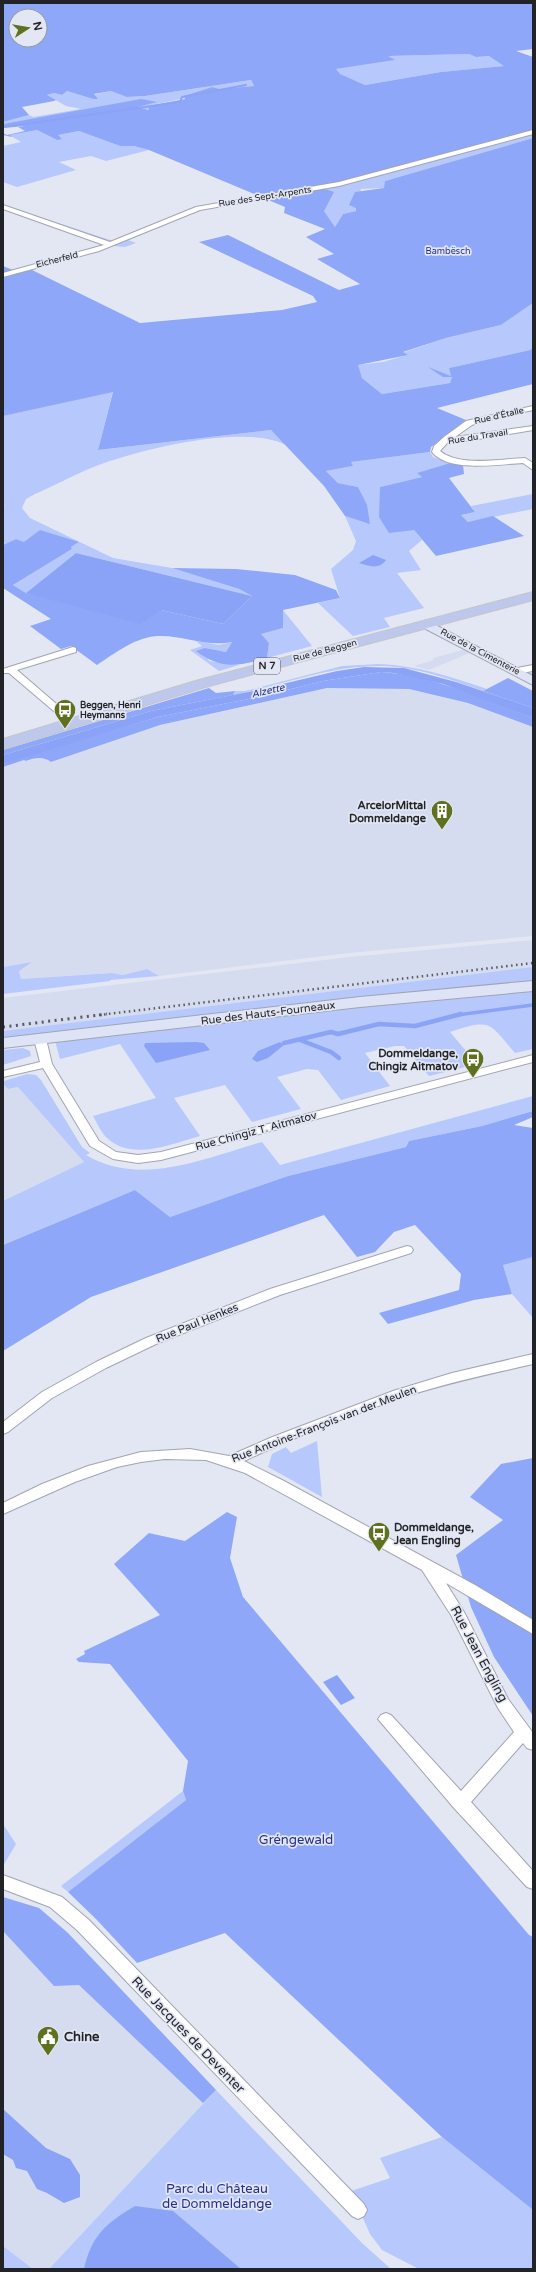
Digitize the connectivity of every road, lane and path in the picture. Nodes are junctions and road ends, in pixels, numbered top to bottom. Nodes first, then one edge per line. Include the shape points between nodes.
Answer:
1 (533, 132) edge
2 (3, 207) edge
3 (111, 245) junction
4 (3, 275) edge
5 (533, 408) edge
6 (533, 428) edge
7 (447, 439) junction
8 (529, 460) edge
9 (533, 468) edge
10 (533, 596) edge
11 (426, 624) junction
12 (72, 650) dead end
13 (533, 668) edge
14 (7, 671) edge
15 (516, 672) junction
16 (533, 681) edge
17 (72, 722) junction
18 (3, 744) edge
19 (533, 986) edge
20 (40, 1039) junction
21 (3, 1043) edge
22 (533, 1058) edge
23 (46, 1064) junction
24 (3, 1074) edge
25 (407, 1250) dead end
26 (533, 1360) edge
27 (3, 1429) edge
28 (232, 1461) junction
29 (3, 1509) edge
30 (424, 1565) junction
31 (533, 1628) edge
32 (386, 1719) dead end
33 (528, 1738) edge
34 (460, 1803) junction
35 (3, 1882) edge
36 (533, 1882) edge
37 (358, 2210) dead end

1 - 3 street, Rue des Sept-Arpents via 345,183 198,208
2 - 3 street
3 - 4 street, Eicherfeld
5 - 7 street, Rue d'Étalle via 477,420
6 - 7 street, Rue du Travail via 461,440
7 - 8 street, Rue du Travail via 436,452 445,459 463,462
8 - 9 street, Rue du Travail
10 - 11 main road, Rue de Beggen / N 7
11 - 15 street, Rue de la Cimenterie
11 - 17 main road, Rue de Beggen / N 7 via 204,683
12 - 14 street
13 - 15 street
14 - 17 street
15 - 16 street, Rue de la Cimenterie
17 - 18 main road, Rue de Beggen / N 7
19 - 20 street, Rue des Hauts-Fourneaux via 360,1002
20 - 21 street, Rue des Hauts-Fourneaux
20 - 23 street, Rue Chingiz T. Aitmatov
22 - 23 street, Rue Chingiz T. Aitmatov via 161,1156 138,1159 113,1155 94,1142
23 - 24 street
25 - 27 street, Rue Paul Henkes via 275,1292 151,1341 47,1395
26 - 28 street, Rue Antoine-François van der Meulen via 452,1378 398,1394 274,1441
28 - 29 street, Rue Antoine-François van der Meulen via 192,1454 145,1456 98,1468
28 - 30 street
30 - 31 street via 503,1606
30 - 33 street, Rue Jean Engling via 445,1589 480,1661
32 - 34 street
33 - 34 street
34 - 36 street
35 - 37 street, Rue Jacques de Deventer via 56,1902 83,1925

